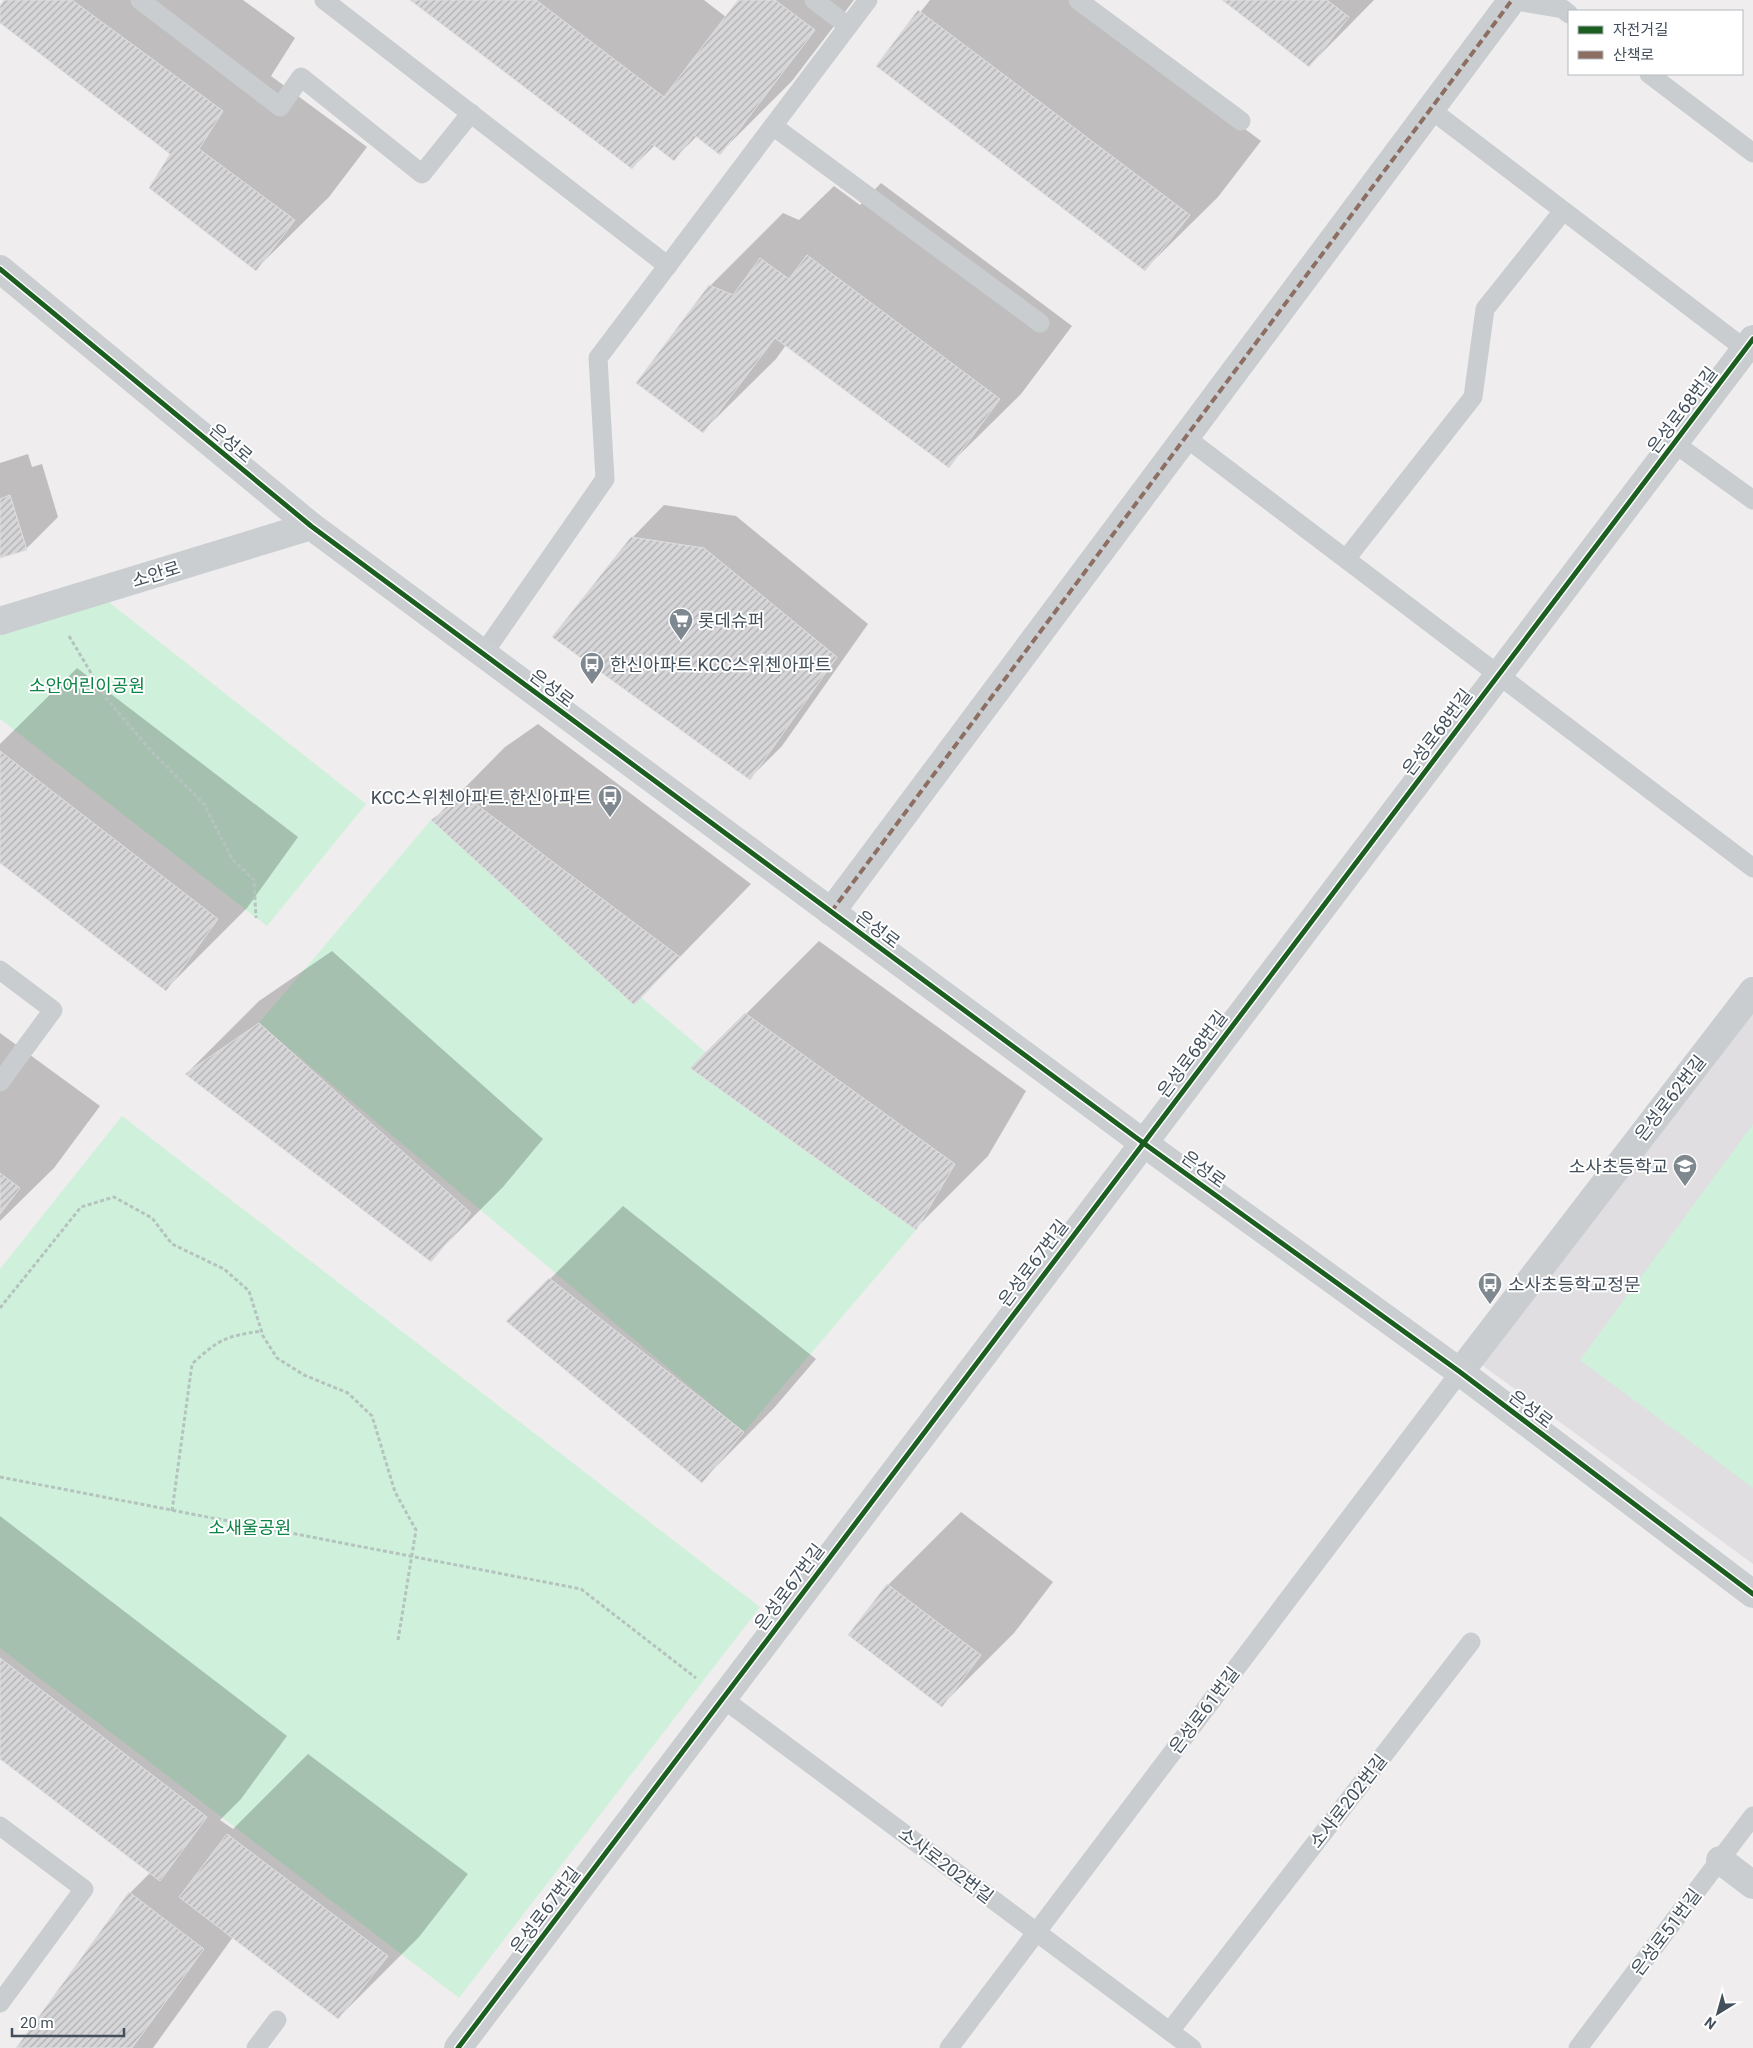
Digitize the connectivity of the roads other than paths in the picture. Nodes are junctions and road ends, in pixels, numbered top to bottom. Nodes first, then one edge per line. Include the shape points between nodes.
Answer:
1 (140, 0) edge
2 (324, 0) edge
3 (814, 0) edge
4 (868, 0) edge
5 (1078, 0) edge
6 (1511, 0) edge
7 (1568, 13) edge
8 (848, 26) junction
9 (1649, 75) edge
10 (1430, 109) junction
11 (471, 113) junction
12 (1241, 120) dead end
13 (773, 126) junction
14 (1753, 153) edge
15 (1563, 212) junction
16 (668, 266) junction
17 (0, 269) edge
18 (1040, 323) dead end
19 (1749, 344) edge
20 (1185, 437) junction
21 (1674, 443) junction
22 (1753, 500) edge
23 (311, 526) junction
24 (1346, 559) junction
25 (0, 621) edge
26 (483, 654) junction
27 (1498, 675) junction
28 (1753, 868) edge
29 (832, 912) junction
30 (0, 970) edge
31 (1753, 990) edge
32 (0, 1082) edge
33 (1142, 1142) junction
34 (1460, 1372) junction
35 (1753, 1594) edge
36 (1471, 1642) dead end
37 (722, 1698) junction
38 (1753, 1816) edge
39 (0, 1826) edge
40 (1720, 1860) junction
41 (1753, 1885) edge
42 (1036, 1932) junction
43 (0, 2003) edge
44 (276, 2020) dead end
45 (1170, 2031) junction
46 (256, 2048) edge
47 (458, 2048) edge
48 (949, 2048) edge
49 (1192, 2048) edge
50 (1578, 2048) edge

1 - 11 lane via 280,107 301,77 422,174
2 - 11 lane
3 - 8 lane
4 - 8 lane
5 - 12 lane
6 - 7 lane via 1563,9
6 - 10 street
8 - 13 lane
9 - 14 lane
10 - 15 lane, 은성로68번길
10 - 20 street
11 - 16 lane
13 - 16 lane
13 - 18 lane
15 - 19 lane, 은성로68번길
15 - 24 lane via 1485,309 1472,397
16 - 26 lane via 598,358 605,480
17 - 23 street, 은성로
19 - 21 street, 은성로68번길
20 - 24 lane
20 - 29 street
21 - 22 lane
21 - 27 street, 은성로68번길
23 - 25 street, 소안로
23 - 26 street, 은성로
24 - 27 lane
26 - 29 street, 은성로
27 - 28 lane
27 - 33 street, 은성로68번길
29 - 33 street, 은성로
30 - 32 lane via 53,1010
31 - 34 street, 은성로62번길
33 - 34 street, 은성로
33 - 37 street, 은성로67번길
34 - 35 street, 은성로
34 - 42 lane, 은성로61번길
36 - 45 lane, 소사로202번길
37 - 42 lane, 소사로202번길
37 - 47 street, 은성로67번길
38 - 40 lane, 은성로51번길
39 - 43 lane via 84,1889
40 - 41 street
40 - 50 lane, 은성로51번길
42 - 45 lane, 소사로202번길
42 - 48 lane, 은성로61번길
44 - 46 lane
45 - 49 lane, 소사로202번길

